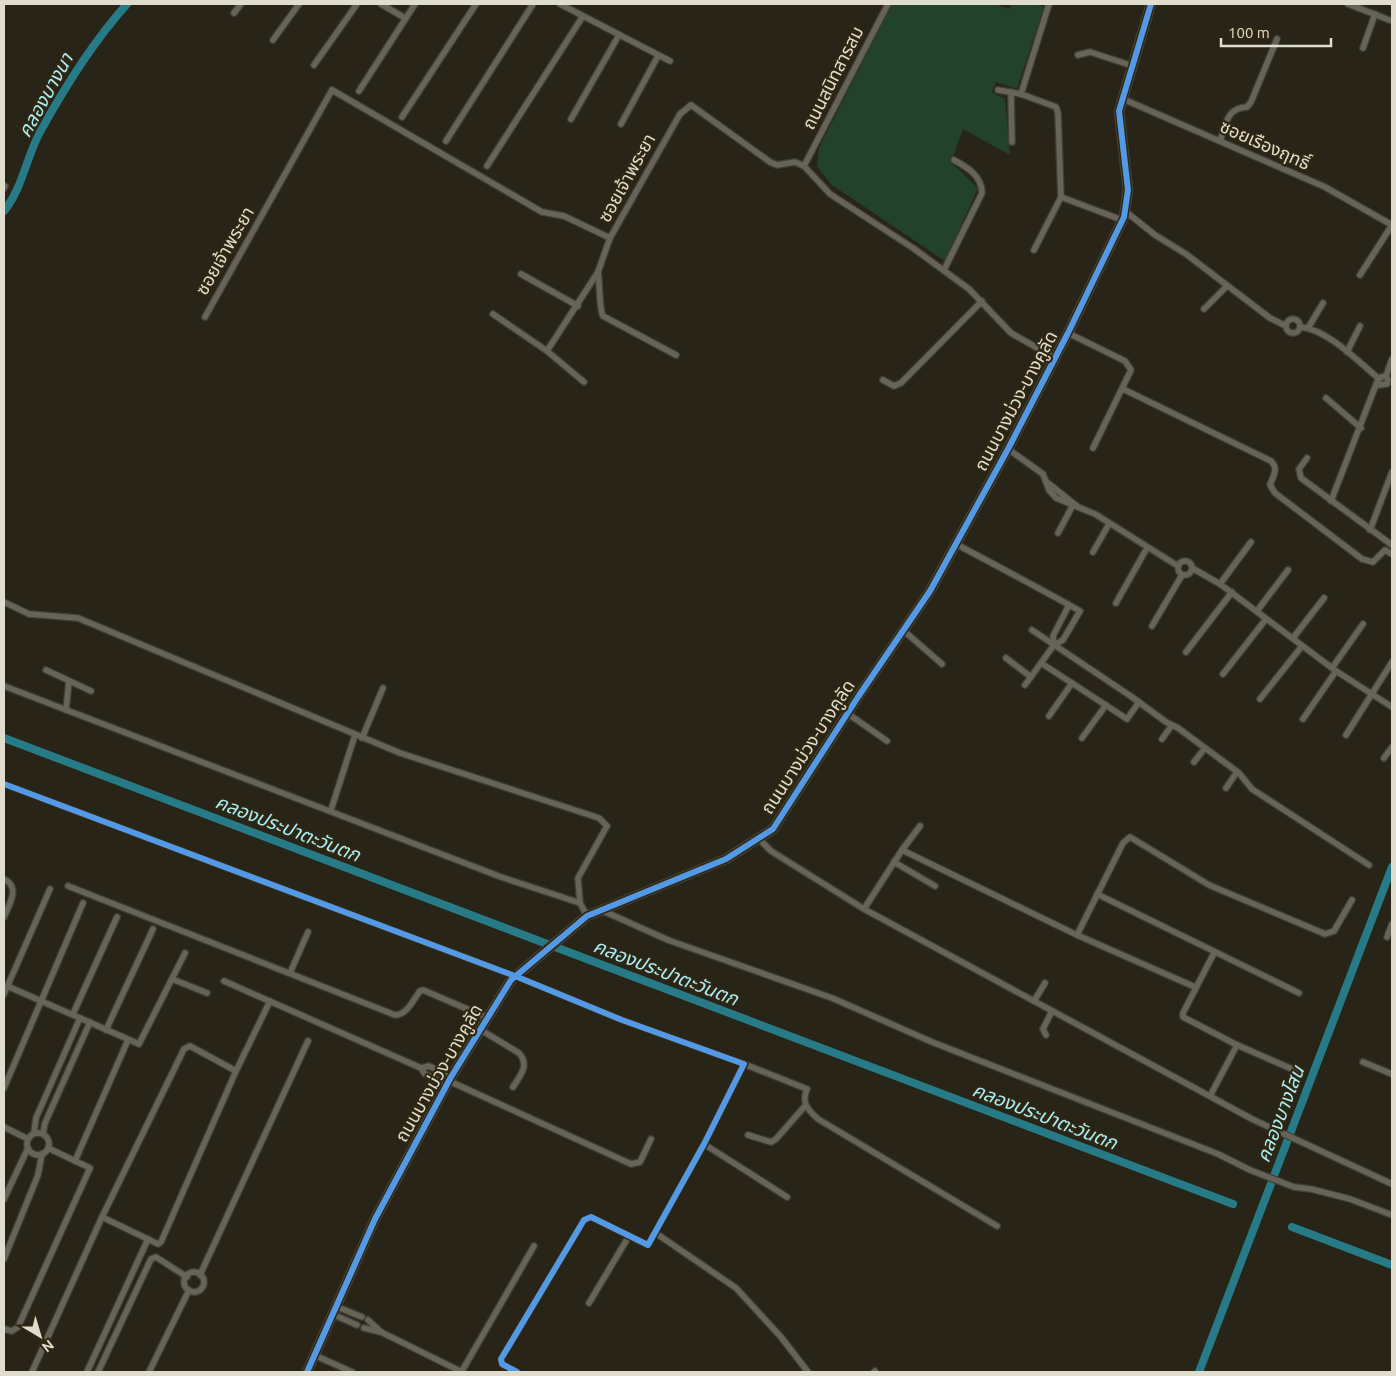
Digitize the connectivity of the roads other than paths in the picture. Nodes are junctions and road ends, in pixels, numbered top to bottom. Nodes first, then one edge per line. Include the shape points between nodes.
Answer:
1 (241, 4) edge
2 (299, 4) edge
3 (357, 4) edge
4 (381, 4) edge
5 (415, 4) edge
6 (476, 4) edge
7 (533, 4) edge
8 (560, 4) edge
9 (888, 4) edge
10 (1049, 4) edge
11 (1151, 4) edge
12 (1348, 4) edge
13 (234, 12) dead end
14 (1375, 14) junction
15 (583, 16) junction
16 (405, 18) junction
17 (1392, 21) edge
18 (619, 35) junction
19 (1277, 39) dead end
20 (274, 40) dead end
21 (1362, 48) dead end
22 (1078, 55) dead end
23 (658, 56) junction
24 (670, 60) dead end
25 (314, 65) dead end
26 (1133, 66) junction
27 (998, 90) dead end
28 (359, 91) dead end
29 (1011, 92) junction
30 (1021, 94) junction
31 (1123, 99) junction
32 (402, 117) dead end
33 (571, 119) dead end
34 (621, 124) dead end
35 (446, 141) dead end
36 (1220, 141) junction
37 (1012, 142) dead end
38 (954, 160) dead end
39 (487, 166) dead end
40 (804, 166) junction
41 (1061, 197) junction
42 (1123, 216) junction
43 (1392, 225) edge
44 (610, 238) junction
45 (1034, 250) dead end
46 (944, 270) junction
47 (598, 272) junction
48 (521, 274) dead end
49 (1360, 275) dead end
50 (1227, 286) junction
51 (982, 302) junction
52 (1323, 303) dead end
53 (578, 306) junction
54 (1204, 309) dead end
55 (493, 314) dead end
56 (205, 317) dead end
57 (1360, 326) dead end
58 (1308, 328) junction
59 (1068, 333) junction
60 (547, 351) junction
61 (1347, 352) junction
62 (676, 355) dead end
63 (1055, 358) junction
64 (1392, 359) edge
65 (1386, 376) junction
66 (883, 380) dead end
67 (1378, 380) junction
68 (584, 382) dead end
69 (1390, 385) edge
70 (1123, 389) junction
71 (1326, 398) dead end
72 (1361, 428) junction
73 (1093, 448) dead end
74 (1008, 449) junction
75 (1307, 458) dead end
76 (1392, 472) edge
77 (1331, 501) junction
78 (1075, 506) junction
79 (1109, 524) junction
80 (1370, 530) junction
81 (1058, 533) dead end
82 (1251, 542) dead end
83 (956, 544) junction
84 (1392, 545) edge
85 (1147, 548) junction
86 (1093, 552) dead end
87 (1392, 554) edge
88 (1178, 566) junction
89 (1192, 568) junction
90 (1288, 570) dead end
91 (1182, 575) junction
92 (1220, 584) junction
93 (1232, 592) junction
94 (1324, 598) dead end
95 (4, 602) edge
96 (1116, 603) dead end
97 (1069, 605) junction
98 (1256, 611) junction
99 (1266, 619) junction
100 (1363, 624) dead end
101 (1152, 626) dead end
102 (1032, 630) dead end
103 (904, 631) junction
104 (1293, 638) junction
105 (1054, 644) junction
106 (1302, 646) junction
107 (1186, 652) dead end
108 (1006, 658) dead end
109 (1392, 662) edge
110 (1041, 663) junction
111 (942, 664) dead end
112 (1334, 669) junction
113 (46, 670) dead end
114 (1223, 674) dead end
115 (1031, 676) junction
116 (69, 681) junction
117 (1072, 683) junction
118 (1025, 685) dead end
119 (4, 686) edge
120 (383, 688) dead end
121 (91, 691) dead end
122 (1372, 694) junction
123 (1260, 699) dead end
124 (1139, 702) junction
125 (1106, 705) junction
126 (1392, 707) edge
127 (66, 710) junction
128 (847, 713) junction
129 (1049, 716) dead end
130 (1303, 719) dead end
131 (1172, 725) junction
132 (355, 735) junction
133 (1346, 735) dead end
134 (362, 738) junction
135 (1082, 738) dead end
136 (1162, 739) dead end
137 (887, 741) dead end
138 (1392, 747) edge
139 (1206, 748) junction
140 (1384, 758) dead end
141 (1194, 762) dead end
142 (1237, 772) junction
143 (4, 784) edge
144 (1226, 788) dead end
145 (331, 810) junction
146 (920, 826) dead end
147 (759, 839) junction
148 (902, 850) junction
149 (894, 862) junction
150 (1369, 865) dead end
151 (4, 879) edge
152 (68, 886) dead end
153 (935, 886) dead end
154 (50, 889) dead end
155 (1097, 894) junction
156 (1352, 900) dead end
157 (83, 903) dead end
158 (580, 903) junction
159 (600, 909) junction
160 (864, 909) junction
161 (587, 916) junction
162 (117, 917) dead end
163 (4, 918) edge
164 (1392, 924) edge
165 (153, 929) dead end
166 (308, 932) dead end
167 (1077, 935) junction
168 (1387, 937) dead end
169 (185, 953) dead end
170 (1214, 953) junction
171 (290, 972) junction
172 (516, 974) junction
173 (172, 978) junction
174 (224, 981) dead end
175 (1045, 983) dead end
176 (7, 986) junction
177 (1195, 987) junction
178 (207, 993) dead end
179 (1299, 993) dead end
180 (4, 994) edge
181 (40, 1000) junction
182 (270, 1001) junction
183 (1034, 1001) junction
184 (1052, 1011) junction
185 (73, 1014) junction
186 (80, 1018) junction
187 (488, 1018) junction
188 (90, 1022) junction
189 (106, 1030) junction
190 (481, 1030) junction
191 (1046, 1035) dead end
192 (128, 1040) junction
193 (308, 1041) dead end
194 (1237, 1045) junction
195 (1363, 1062) dead end
196 (744, 1064) junction
197 (421, 1068) junction
198 (236, 1071) junction
199 (1301, 1073) dead end
200 (1392, 1074) edge
201 (53, 1079) junction
202 (449, 1081) junction
203 (62, 1083) junction
204 (512, 1087) dead end
205 (4, 1088) edge
206 (1210, 1096) junction
207 (805, 1106) junction
208 (4, 1127) edge
209 (34, 1133) junction
210 (43, 1134) junction
211 (748, 1135) dead end
212 (28, 1139) junction
213 (651, 1139) dead end
214 (704, 1144) junction
215 (28, 1148) junction
216 (48, 1148) junction
217 (42, 1154) junction
218 (75, 1160) junction
219 (1392, 1184) edge
220 (786, 1197) dead end
221 (4, 1199) edge
222 (1392, 1215) edge
223 (102, 1216) junction
224 (996, 1226) dead end
225 (657, 1234) junction
226 (629, 1236) junction
227 (148, 1239) junction
228 (534, 1246) dead end
229 (4, 1259) edge
230 (200, 1274) junction
231 (186, 1277) junction
232 (189, 1290) junction
233 (589, 1303) dead end
234 (333, 1310) junction
235 (357, 1325) dead end
236 (364, 1328) dead end
237 (4, 1329) edge
238 (381, 1332) junction
239 (314, 1354) junction
240 (462, 1371) edge
241 (32, 1372) edge
242 (87, 1372) edge
243 (98, 1372) edge
244 (149, 1372) edge
245 (306, 1372) edge
246 (352, 1372) edge
247 (517, 1372) edge
248 (808, 1372) edge

1 - 13 street
2 - 20 street
3 - 25 street
4 - 16 street
5 - 16 street
6 - 32 street
7 - 35 street
8 - 15 street
9 - 40 street, ถนนสนิทสารสม
10 - 30 street
11 - 26 street, ถนนบางม่วง-บางคูลัด
12 - 14 street
14 - 17 street
14 - 21 street
15 - 18 street
15 - 39 street
16 - 28 street
18 - 23 street
18 - 33 street
19 - 36 street via 1251,102 1231,113
22 - 26 street via 1090,52
23 - 24 street
23 - 34 street
26 - 31 street, ถนนบางม่วง-บางคูลัด
27 - 29 street
29 - 30 street
29 - 37 street
30 - 41 street via 1056,108 1058,113
31 - 36 street, ซอยเรืองฤทธิ์
31 - 42 street, ถนนบางม่วง-บางคูลัด via 1120,111 1128,190
36 - 43 street, ซอยเรืองฤทธิ์ via 1333,191
38 - 46 street via 974,174 982,193
40 - 44 street, ซอยเจ้าพระยา via 794,162 777,165 770,162 690,105 680,114
40 - 46 street via 830,194
41 - 42 street
41 - 45 street
42 - 50 street via 1186,254
42 - 59 street, ถนนบางม่วง-บางคูลัด
43 - 49 street
44 - 47 street
44 - 56 street, ซอยเจ้าพระยา via 564,216 542,212 332,90
46 - 51 street
47 - 53 street
47 - 62 street via 603,316
48 - 53 street
50 - 54 street
50 - 58 street via 1270,318 1286,326 1292,319 1298,321 1300,327
51 - 63 street via 1011,333
51 - 66 street via 900,383 894,386
52 - 58 street
53 - 60 street
55 - 60 street
57 - 61 street
58 - 61 street
59 - 63 street, ถนนบางม่วง-บางคูลัด
59 - 70 street via 1129,365 1130,375
60 - 68 street
61 - 67 street
63 - 74 street, ถนนบางม่วง-บางคูลัด
64 - 65 street
65 - 67 street
65 - 69 street
67 - 69 street via 1382,387
67 - 72 street
70 - 73 street
70 - 87 street via 1271,461 1276,466 1270,485 1275,493 1362,559 1373,562 1385,550
71 - 72 street
72 - 77 street
74 - 78 street via 1038,469 1056,498
74 - 83 street, ถนนบางม่วง-บางคูลัด
75 - 77 street via 1299,469 1300,476
76 - 80 street
77 - 80 street
78 - 79 street
78 - 81 street
79 - 85 street
79 - 86 street
80 - 84 street
82 - 92 street
83 - 97 street
83 - 103 street, ถนนบางม่วง-บางคูลัด
85 - 88 street
85 - 96 street
88 - 89 street via 1186,560
88 - 91 street
89 - 91 street via 1189,574
89 - 92 street
90 - 98 street
91 - 101 street
92 - 93 street
93 - 98 street
93 - 107 street
94 - 104 street
95 - 132 street via 29,614 78,618
97 - 105 street via 1053,636
97 - 105 street via 1080,611 1063,640
98 - 99 street
99 - 104 street
99 - 114 street
100 - 112 street
102 - 105 street
103 - 111 street
103 - 128 street, ถนนบางม่วง-บางคูลัด
104 - 106 street
105 - 110 street
105 - 124 street
106 - 112 street
106 - 123 street
108 - 115 street
109 - 122 street
110 - 115 street
110 - 117 street
112 - 122 street
112 - 130 street
113 - 116 street
115 - 118 street
116 - 121 street
116 - 127 street
117 - 125 street
117 - 129 street
119 - 127 street
120 - 134 street
122 - 126 street
122 - 133 street
124 - 125 street via 1127,719
124 - 131 street
125 - 135 street
127 - 145 street
128 - 137 street
128 - 147 street, ถนนบางม่วง-บางคูลัด via 779,822
131 - 136 street
131 - 139 street
132 - 134 street
132 - 145 street
134 - 158 street via 591,814 605,822 606,830 578,878
138 - 140 street
139 - 141 street
139 - 142 street
142 - 144 street
142 - 150 street via 1252,790
143 - 172 street
145 - 158 street
146 - 148 street
147 - 159 street, ถนนบางม่วง-บางคูลัด via 726,859
147 - 160 street via 771,851
148 - 149 street
148 - 167 street
149 - 153 street
149 - 160 street
151 - 163 street via 13,892
152 - 171 street
154 - 176 street
155 - 156 street via 1124,840 1130,837 1209,885 1325,934 1334,931
155 - 167 street
155 - 170 street
157 - 181 street
158 - 161 street
159 - 161 street, ถนนบางม่วง-บางคูลัด
159 - 222 street via 668,940 832,998 932,1042 1218,1154 1260,1174 1294,1187 1350,1199
160 - 183 street
161 - 172 street, ถนนบางม่วง-บางคูลัด
162 - 185 street
164 - 168 street
165 - 189 street
166 - 171 street
167 - 177 street
169 - 173 street
170 - 177 street
170 - 179 street
171 - 187 street via 395,1015 406,1010 423,990
172 - 187 street, ถนนบางม่วง-บางคูลัด
172 - 196 street via 622,1020
173 - 178 street
173 - 192 street via 141,1043
174 - 182 street
175 - 183 street
176 - 180 street
176 - 181 street
177 - 194 street via 1183,1017
181 - 185 street
181 - 205 street
182 - 197 street
182 - 198 street
183 - 184 street
184 - 191 street via 1043,1029
184 - 206 street
185 - 186 street
186 - 188 street
186 - 201 street
187 - 190 street, ถนนบางม่วง-บางคูลัด
188 - 189 street
188 - 203 street
189 - 192 street
190 - 202 street, ถนนบางม่วง-บางคูลัด
190 - 204 street via 524,1059 524,1067
192 - 218 street
193 - 230 street
194 - 199 street
194 - 206 street
195 - 200 street
196 - 207 street via 807,1089
196 - 214 street
197 - 202 street via 425,1074
197 - 202 street via 429,1066
198 - 223 street via 190,1046 184,1049
198 - 227 street via 161,1242 158,1244
201 - 203 street
201 - 209 street via 36,1118
202 - 213 street via 631,1164 640,1162
202 - 234 street, ถนนบางม่วง-บางคูลัด via 375,1219
203 - 210 street
206 - 219 street via 1281,1134
207 - 211 street via 771,1142
207 - 224 street via 818,1119 849,1139
208 - 212 street
209 - 210 street
209 - 212 street
210 - 216 street via 49,1140
212 - 215 street
214 - 220 street
214 - 225 street
215 - 217 street via 34,1154
215 - 221 street
216 - 217 street
216 - 218 street
217 - 229 street via 38,1175
218 - 237 street via 90,1168 18,1327 12,1331
223 - 227 street
223 - 241 street
225 - 226 street via 647,1246
225 - 248 street via 736,1288
226 - 233 street
226 - 247 street via 591,1217 584,1220 501,1359 502,1364
227 - 242 street
228 - 240 street
230 - 231 street
230 - 232 street via 204,1281 202,1288 196,1292
231 - 232 street via 185,1284
231 - 243 street via 156,1257 151,1259
232 - 244 street
234 - 235 street
234 - 238 street via 365,1318
234 - 239 street, ถนนบางม่วง-บางคูลัด
236 - 238 street
238 - 240 street
239 - 245 street, ถนนบางม่วง-บางคูลัด
239 - 246 street

